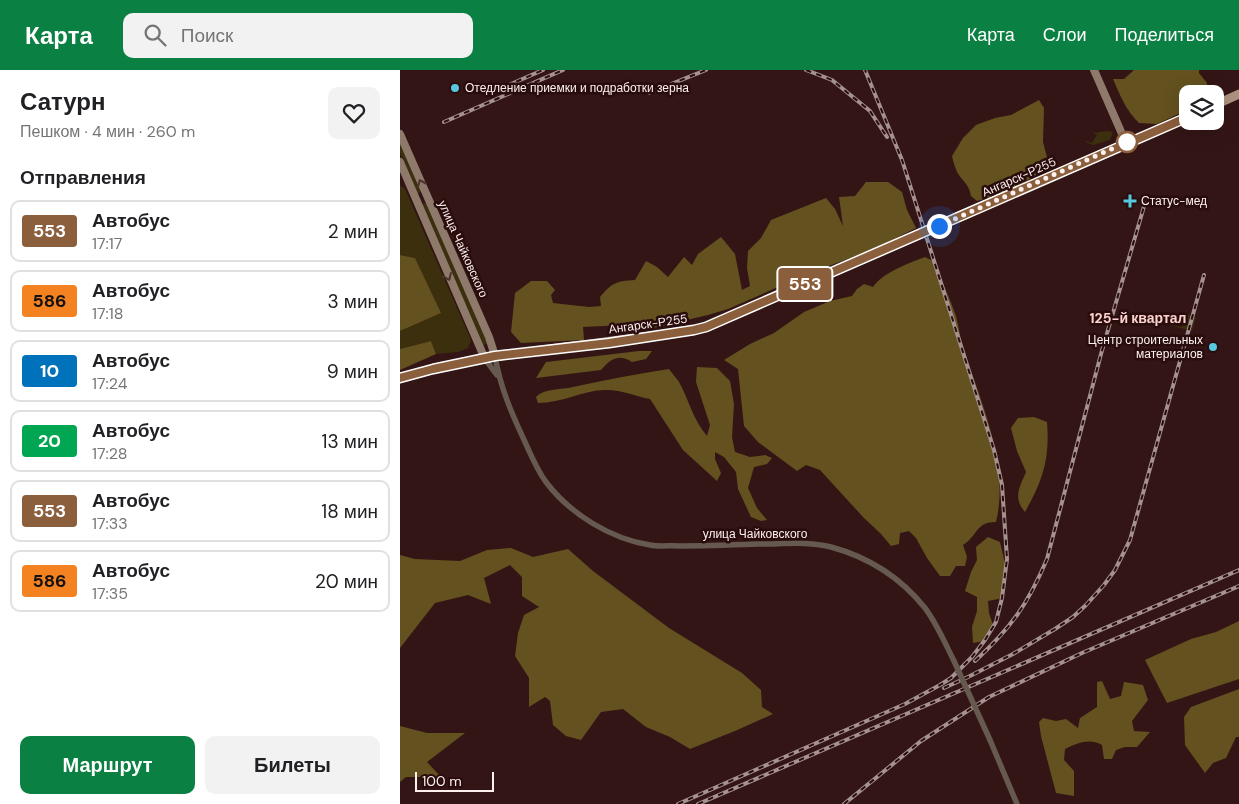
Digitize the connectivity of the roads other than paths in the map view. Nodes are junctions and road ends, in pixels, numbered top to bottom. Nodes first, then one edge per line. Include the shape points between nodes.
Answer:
1 (1094, 70) edge
2 (1239, 94) edge
3 (1224, 100) edge
4 (1179, 121) edge
5 (400, 134) edge
6 (1126, 143) junction
7 (400, 162) edge
8 (495, 356) junction
9 (485, 358) junction
10 (498, 376) junction
11 (400, 378) edge
12 (1017, 804) edge

1 - 6 main road
2 - 3 main road
4 - 6 main road, Ангарск-Р255
8 -> 5 main road, улица Чайковского
6 - 8 main road, Ангарск-Р255 via 706,327 609,343
7 -> 9 main road, улица Чайковского
8 - 9 main road, Ангарск-Р255
8 - 10 street, улица Чайковского
9 - 10 street, улица Чайковского
9 - 11 main road, Ангарск-Р255
10 - 12 street, улица Чайковского, bridge via 544,480 587,520 607,531 651,545 804,544 830,547 854,554 905,587 925,608 939,630

